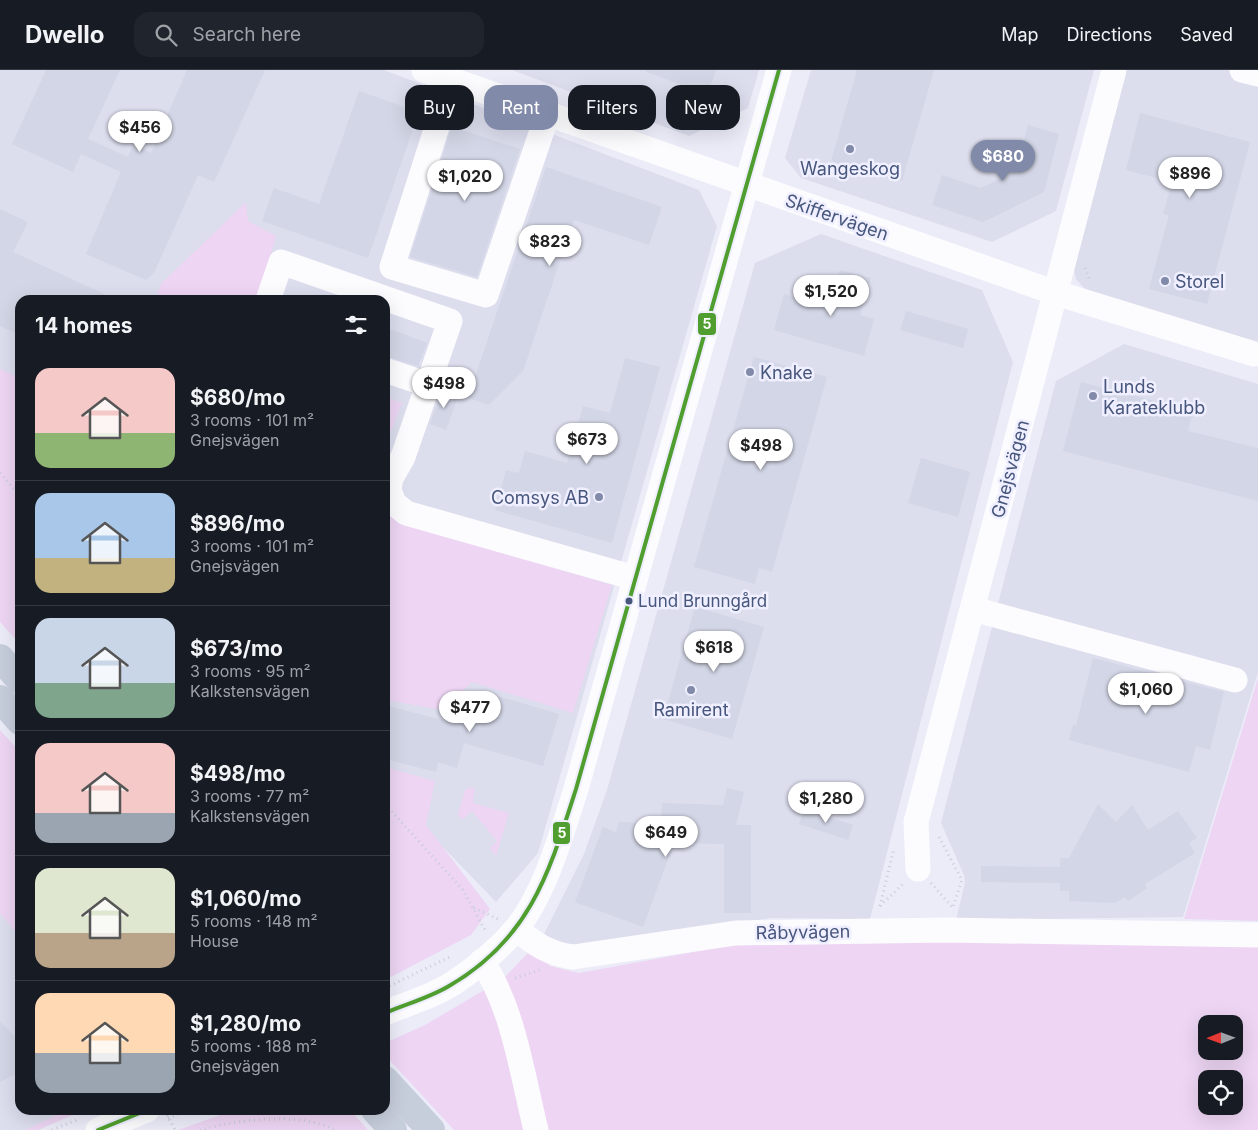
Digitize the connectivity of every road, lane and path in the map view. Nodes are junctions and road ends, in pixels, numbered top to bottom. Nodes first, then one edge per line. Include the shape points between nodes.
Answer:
1 (424, 70) edge
2 (779, 70) edge
3 (1114, 70) edge
4 (1242, 70) edge
5 (1258, 74) edge
6 (452, 80) junction
7 (484, 91) edge
8 (558, 117) edge
9 (542, 130) edge
10 (747, 185) junction
11 (1056, 293) junction
12 (270, 295) edge
13 (376, 295) edge
14 (390, 300) edge
15 (1254, 354) dead end
16 (390, 372) edge
17 (429, 385) junction
18 (0, 473) edge
19 (390, 484) edge
20 (15, 490) edge
21 (390, 493) edge
22 (635, 578) junction
23 (973, 609) junction
24 (0, 658) edge
25 (15, 674) edge
26 (1235, 680) dead end
27 (0, 699) edge
28 (15, 716) edge
29 (390, 810) edge
30 (895, 844) dead end
31 (918, 869) junction
32 (880, 906) junction
33 (516, 929) junction
34 (947, 930) junction
35 (873, 931) junction
36 (1258, 935) edge
37 (456, 954) dead end
38 (573, 957) junction
39 (485, 960) junction
40 (390, 986) edge
41 (390, 1011) edge
42 (390, 1085) edge
43 (150, 1115) edge
44 (158, 1115) edge
45 (380, 1115) edge
46 (92, 1123) edge
47 (52, 1130) edge
48 (175, 1130) edge
49 (200, 1130) edge
50 (335, 1130) edge
51 (393, 1130) edge
52 (431, 1130) edge
53 (536, 1130) edge

1 - 6 street, Skiffervägen
2 - 10 street
3 - 11 street, Gnejsvägen
4 - 5 street
6 - 7 street, Skiffervägen
6 - 9 street via 392,267 486,295
8 - 10 street, Skiffervägen
10 - 11 street, Skiffervägen
10 - 22 street
11 - 15 street, Skiffervägen
11 - 23 street, Gnejsvägen
12 - 13 street via 281,262
14 - 17 street via 450,321
16 - 17 street
17 - 19 street
18 - 20 path
21 - 22 street via 394,503 406,512
22 - 33 street via 557,847 535,897
23 - 26 street
23 - 31 street, Gnejsvägen via 916,822
24 - 25 highway
27 - 28 highway
29 - 39 path via 463,890 487,934
30 - 32 path
31 - 32 path
31 - 34 path via 953,907
32 - 35 path
33 - 38 street, Råbyvägen via 543,950
33 - 39 street
34 - 35 street, Råbyvägen
34 - 36 street, Råbyvägen
35 - 38 street, Råbyvägen via 736,933
37 - 40 path
38 - 39 path via 502,982
39 - 41 street via 457,981
39 - 53 street via 511,1028
42 - 52 highway
43 - 46 street
44 - 48 path
45 - 51 highway
46 - 47 path
49 - 50 path via 241,1121 283,1120 322,1123

